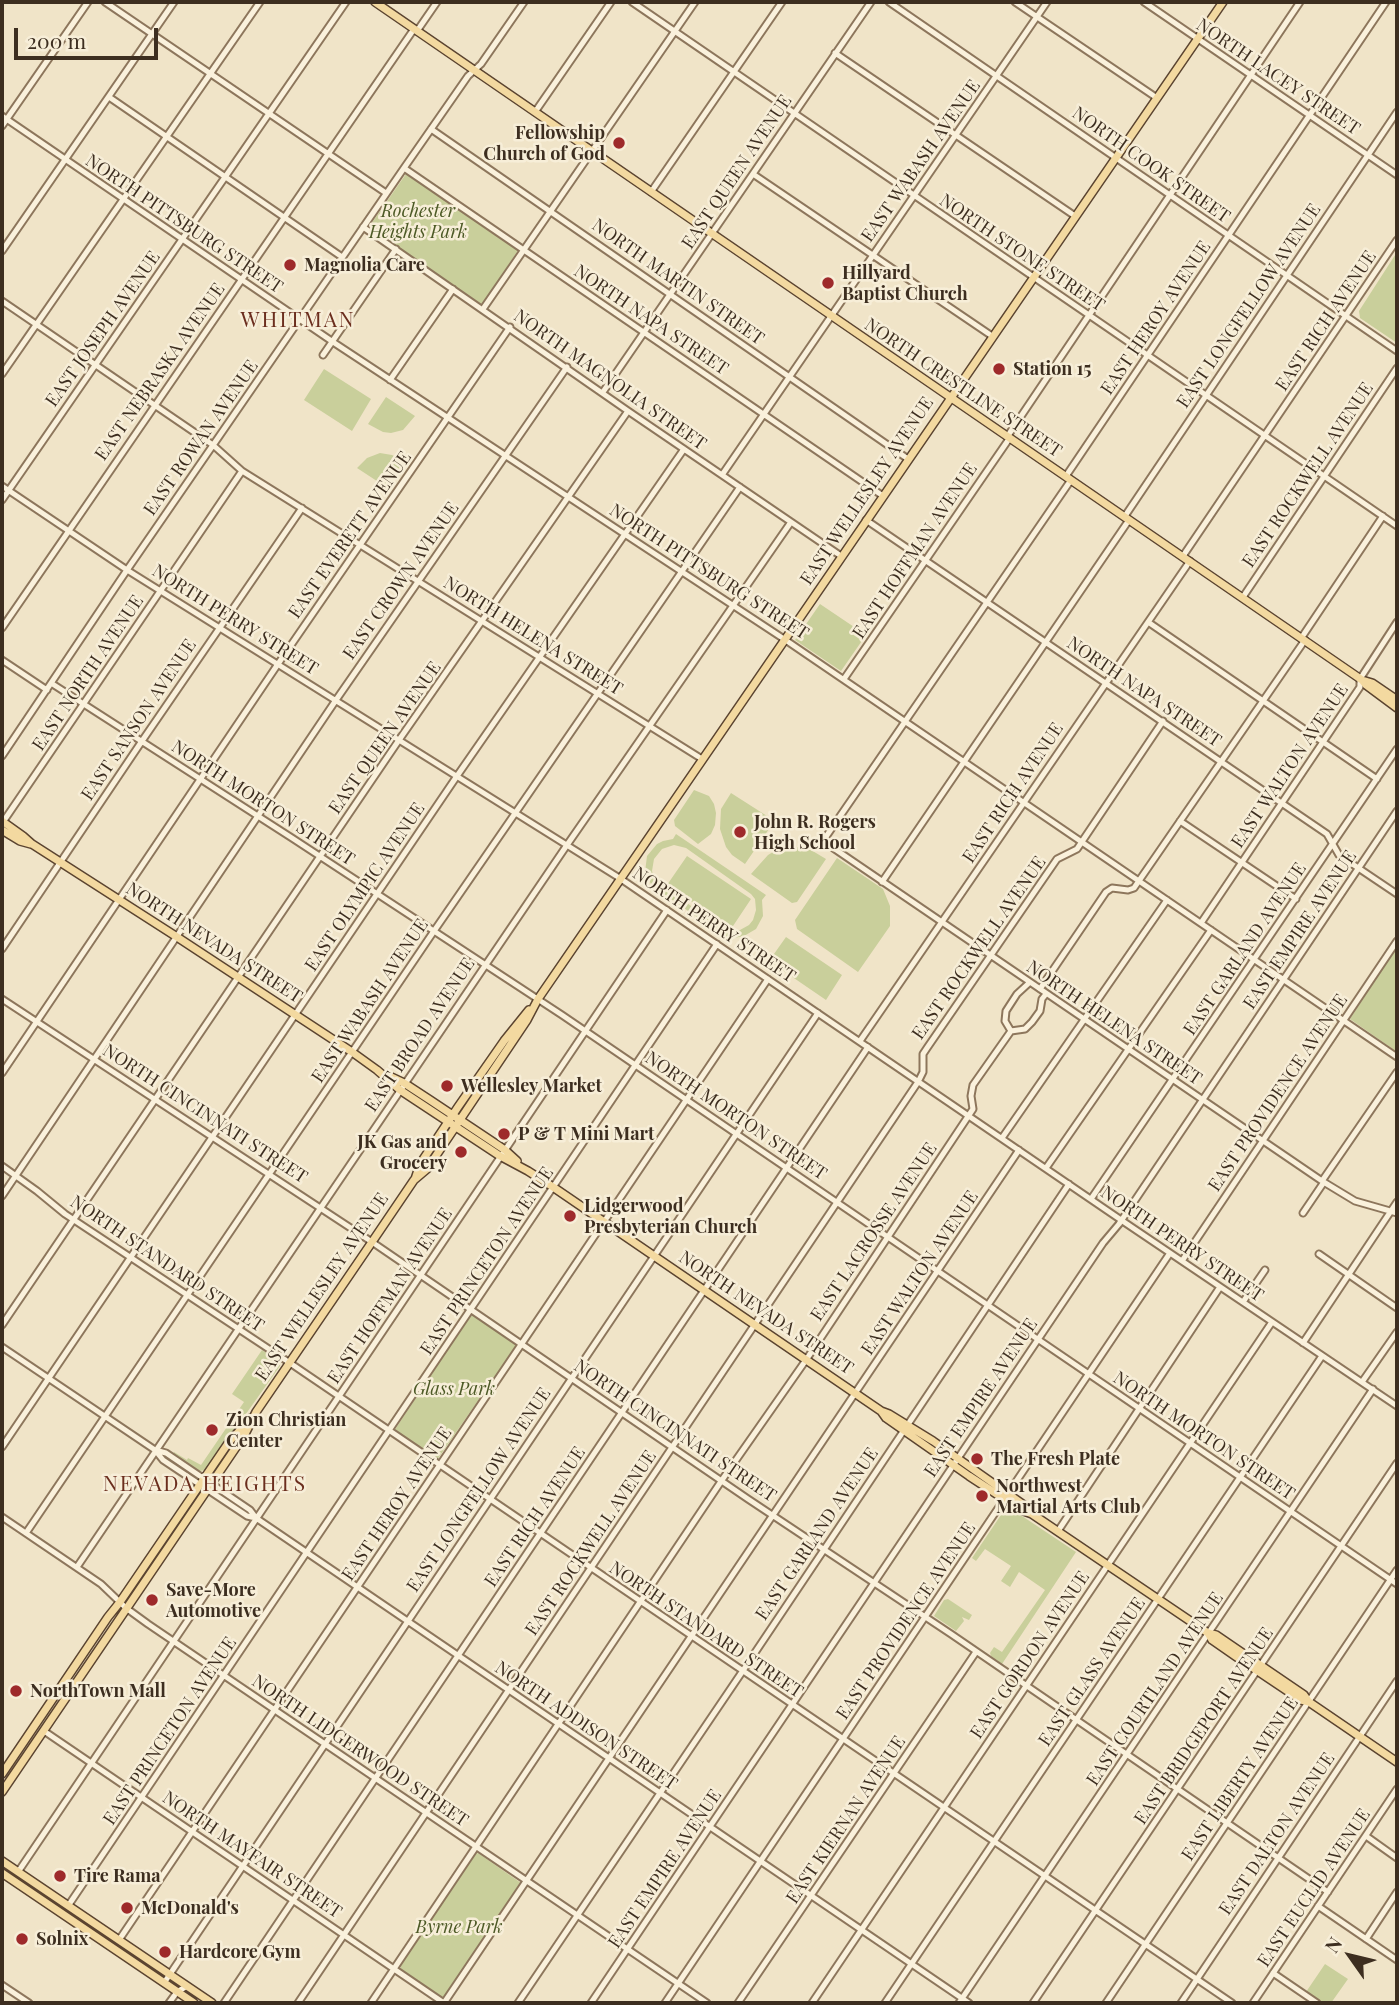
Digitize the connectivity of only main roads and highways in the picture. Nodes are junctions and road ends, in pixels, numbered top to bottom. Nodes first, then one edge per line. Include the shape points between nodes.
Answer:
1 (375, 2) edge
2 (1223, 2) edge
3 (950, 398) junction
4 (1361, 679) junction
5 (1397, 700) edge
6 (1397, 708) edge
7 (2, 824) edge
8 (454, 1121) junction
9 (123, 1605) junction
10 (1397, 1762) edge
11 (2, 1774) edge
12 (2, 1792) edge
13 (2, 1861) edge
14 (2, 1873) edge
15 (114, 1949) junction
16 (145, 1958) junction
17 (194, 2003) edge
18 (212, 2003) edge

1 - 3 main road, NORTH CRESTLINE STREET
2 - 3 main road, EAST WELLESLEY AVENUE
3 - 4 main road, NORTH CRESTLINE STREET
3 - 8 main road, EAST WELLESLEY AVENUE
4 - 5 main road, NORTH CRESTLINE STREET
4 - 6 main road, NORTH CRESTLINE STREET
7 - 8 main road, NORTH NEVADA STREET via 20,841 119,899
8 - 9 main road, EAST WELLESLEY AVENUE via 420,1164 414,1180 245,1434
8 - 10 main road, NORTH NEVADA STREET
9 - 11 main road, EAST WELLESLEY AVENUE via 108,1616
9 - 12 main road, EAST WELLESLEY AVENUE
13 - 16 main road
14 - 15 main road
15 - 16 main road
15 - 17 main road
16 - 18 main road

